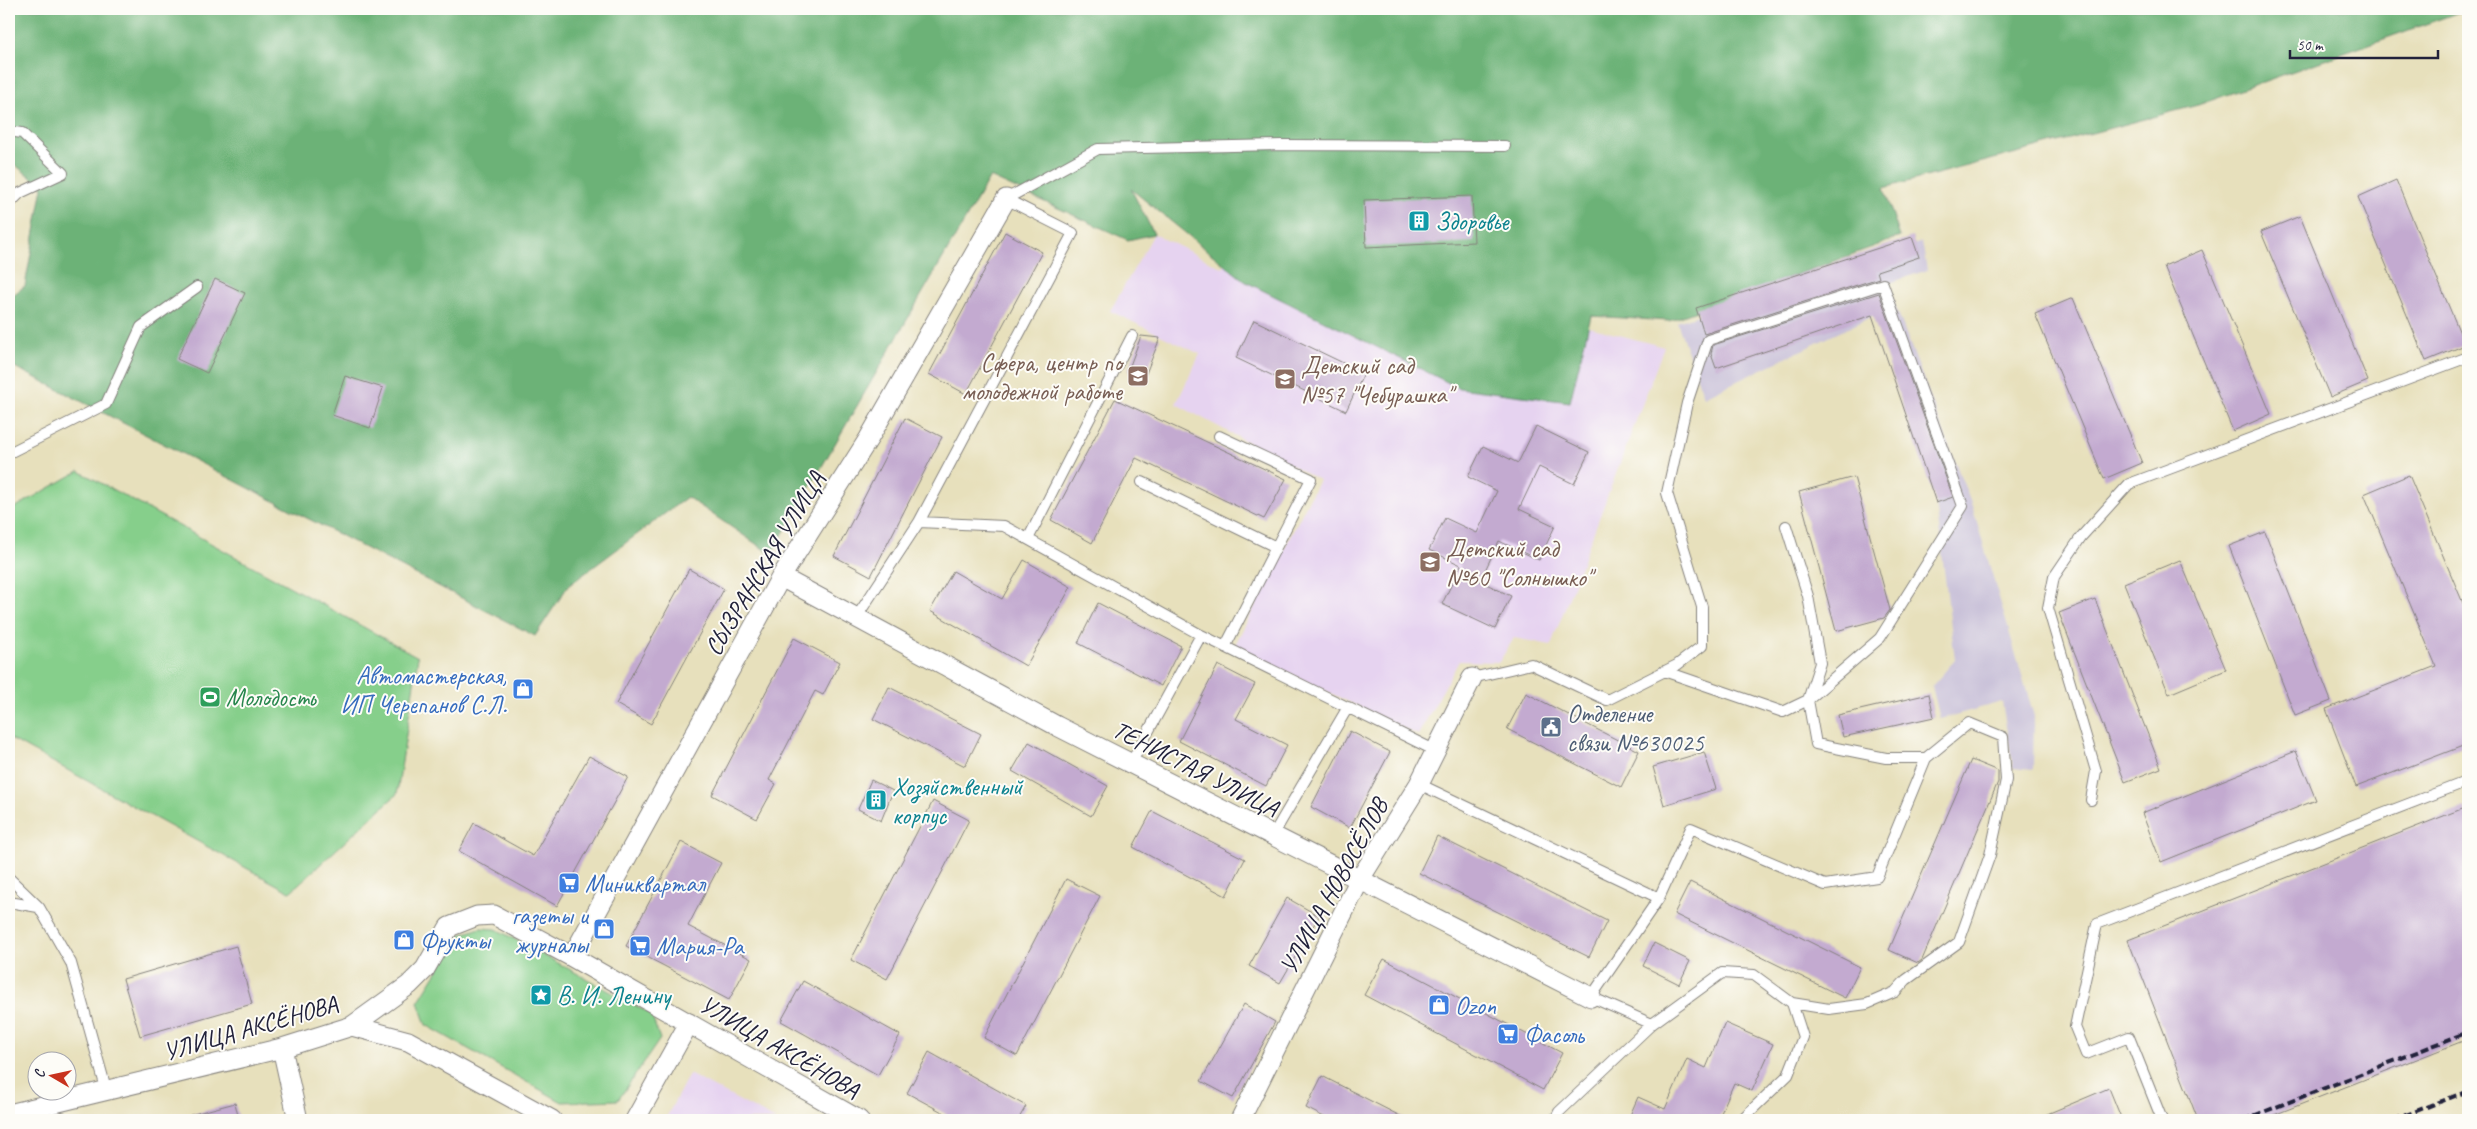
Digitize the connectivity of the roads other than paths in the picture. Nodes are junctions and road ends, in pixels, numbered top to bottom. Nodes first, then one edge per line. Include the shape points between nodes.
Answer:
1 (9, 131) edge
2 (1505, 146) dead end
3 (1006, 199) junction
4 (9, 204) edge
5 (197, 287) dead end
6 (1132, 336) dead end
7 (2468, 357) edge
8 (1219, 436) dead end
9 (9, 453) edge
10 (1142, 482) dead end
11 (919, 522) junction
12 (1786, 526) dead end
13 (1028, 539) junction
14 (1276, 547) junction
15 (781, 577) junction
16 (856, 618) junction
17 (1201, 635) junction
18 (1225, 647) junction
19 (1664, 671) junction
20 (1472, 678) joint
21 (1808, 700) junction
22 (1348, 707) junction
23 (1436, 751) junction
24 (1926, 758) junction
25 (1131, 763) junction
26 (2468, 780) edge
27 (1419, 784) junction
28 (2091, 800) dead end
29 (1273, 835) junction
30 (9, 878) edge
31 (1360, 879) junction
32 (1659, 898) junction
33 (9, 902) edge
34 (39, 907) junction
35 (572, 956) junction
36 (1591, 997) junction
37 (1792, 1003) junction
38 (689, 1023) junction
39 (1652, 1024) junction
40 (352, 1026) junction
41 (282, 1048) junction
42 (107, 1092) junction
43 (9, 1114) edge
44 (2161, 1116) dead end
45 (298, 1120) edge
46 (552, 1120) edge
47 (635, 1120) edge
48 (859, 1120) edge
49 (1240, 1120) edge
50 (1555, 1120) edge
51 (1741, 1120) edge

1 - 4 lane via 22,133 63,173 20,193
2 - 3 lane via 1282,145 1098,149
3 - 11 lane via 1073,233
3 - 15 street, СЫЗРАНСКАЯ УЛИЦА via 869,438
5 - 9 lane via 141,327 106,404
6 - 13 lane
7 - 28 lane via 2129,484 2080,537 2054,577 2048,608 2096,770
8 - 14 lane via 1311,479
10 - 14 lane
11 - 13 lane via 1004,526
11 - 16 lane
12 - 21 lane via 1808,596 1820,663
13 - 17 lane
14 - 18 lane
15 - 16 street, ТЕНИСТАЯ УЛИЦА
15 - 35 street, СЫЗРАНСКАЯ УЛИЦА
16 - 25 street, ТЕНИСТАЯ УЛИЦА
17 - 18 lane
17 - 25 lane
18 - 22 lane
19 - 20 lane via 1607,700 1531,664
19 - 21 lane via 1782,712
19 - 21 lane via 1702,646 1702,607 1667,493 1687,403 1708,340 1883,284 1963,506 1880,638
20 - 23 street, УЛИЦА НОВОСЁЛОВ
21 - 24 lane via 1816,744 1886,758
22 - 23 lane
22 - 29 lane
23 - 27 street, УЛИЦА НОВОСЁЛОВ
24 - 32 lane via 1877,876 1825,885 1691,828
24 - 37 lane via 1969,723 2003,737 2006,780 1990,856 1959,942 1906,980 1895,992 1868,1004 1829,1009
25 - 29 street, ТЕНИСТАЯ УЛИЦА
26 - 44 lane via 2097,924 2075,1027 2086,1054 2129,1037
27 - 31 street, УЛИЦА НОВОСЁЛОВ
27 - 32 lane
29 - 31 street, ТЕНИСТАЯ УЛИЦА
30 - 34 lane
31 - 36 street, ТЕНИСТАЯ УЛИЦА
31 - 49 street, УЛИЦА НОВОСЁЛОВ
32 - 36 lane
33 - 34 lane
34 - 42 lane via 71,963
35 - 38 street, УЛИЦА АКСЁНОВА
35 - 40 street, УЛИЦА АКСЁНОВА via 494,915 477,916 449,927 425,969 409,985
36 - 39 lane
37 - 39 lane via 1754,975 1722,973
37 - 51 lane via 1802,1037 1788,1075
38 - 47 street
38 - 48 street, УЛИЦА АКСЁНОВА
39 - 50 lane via 1559,1112
40 - 41 street, УЛИЦА АКСЁНОВА
40 - 46 street via 408,1041
41 - 42 street, УЛИЦА АКСЁНОВА
41 - 45 street
42 - 43 street, УЛИЦА АКСЁНОВА

